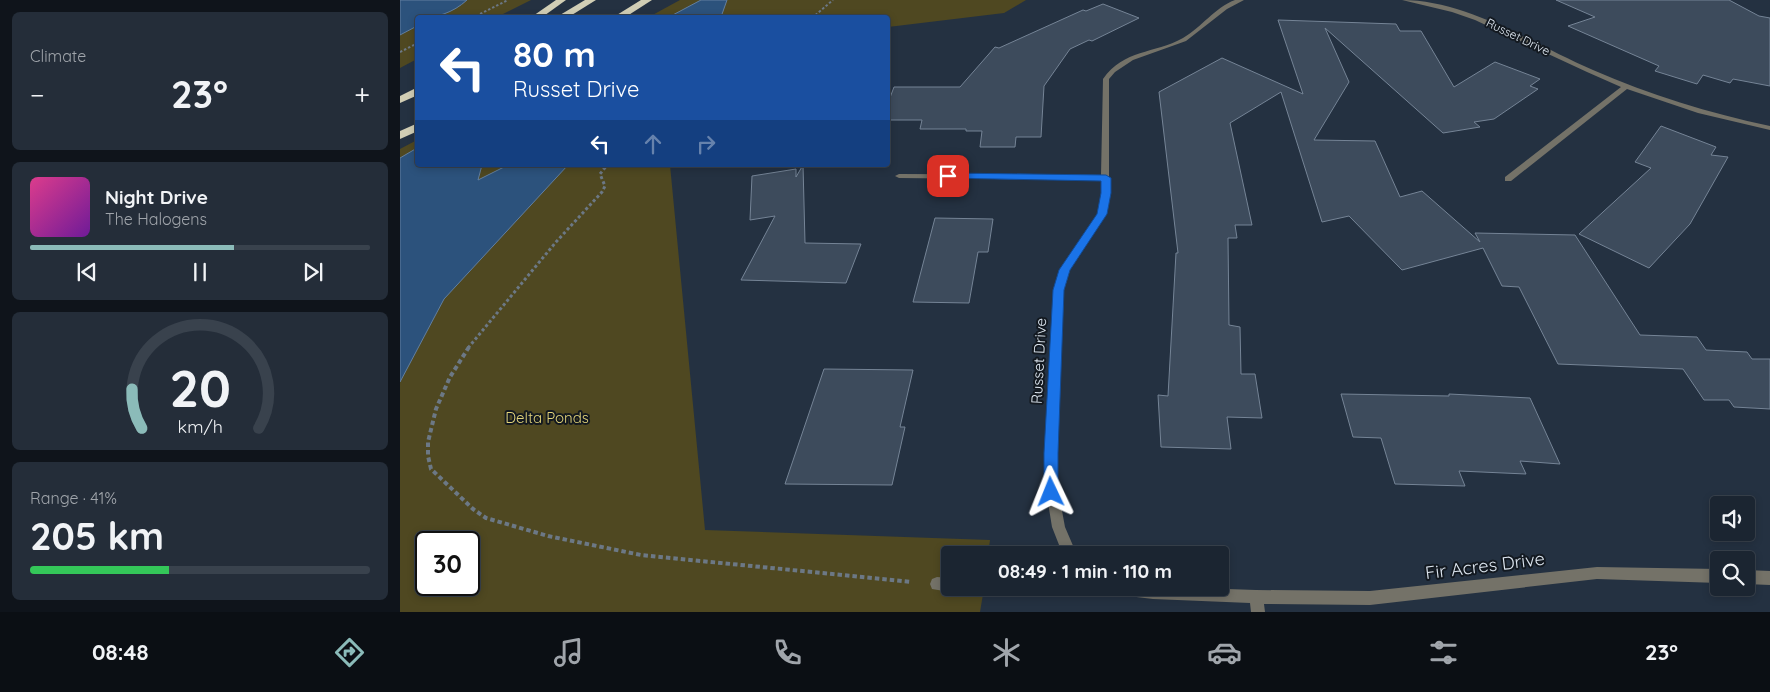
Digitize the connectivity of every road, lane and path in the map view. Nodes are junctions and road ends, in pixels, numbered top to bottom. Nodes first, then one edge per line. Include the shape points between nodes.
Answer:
1 (508, 0) edge
2 (562, 0) edge
3 (592, 0) edge
4 (648, 0) edge
5 (833, 0) edge
6 (1241, 0) edge
7 (1405, 0) edge
8 (478, 15) edge
9 (539, 15) edge
10 (564, 15) edge
11 (621, 15) edge
12 (816, 15) edge
13 (415, 44) edge
14 (400, 52) edge
15 (1626, 86) junction
16 (415, 92) edge
17 (400, 100) edge
18 (415, 128) edge
19 (1770, 128) edge
20 (400, 136) edge
21 (605, 167) edge
22 (899, 176) dead end
23 (1106, 178) junction
24 (1508, 179) dead end
25 (1065, 546) edge
26 (1710, 576) edge
27 (1755, 577) edge
28 (1770, 578) edge
29 (941, 585) edge
30 (1229, 596) edge
31 (1256, 597) junction
32 (1258, 612) edge

1 - 8 path
2 - 9 highway
3 - 10 highway
4 - 11 highway
5 - 12 path
6 - 23 street, Russet Drive via 1218,10 1184,40 1126,61 1110,72 1105,87
7 - 15 street, Russet Drive via 1481,19
13 - 14 path
15 - 19 street, Russet Drive
15 - 24 street
16 - 17 highway
18 - 20 highway
21 - 29 path via 600,174 605,186 602,192 554,243 464,353 447,383 431,425 428,462 431,469 486,518 548,536 641,555
22 - 23 street
23 - 25 street, Russet Drive via 1102,214 1065,270 1059,290 1050,478 1053,506
26 - 31 street, Fir Acres Drive via 1597,573 1370,598
27 - 28 street
30 - 31 street
31 - 32 street

